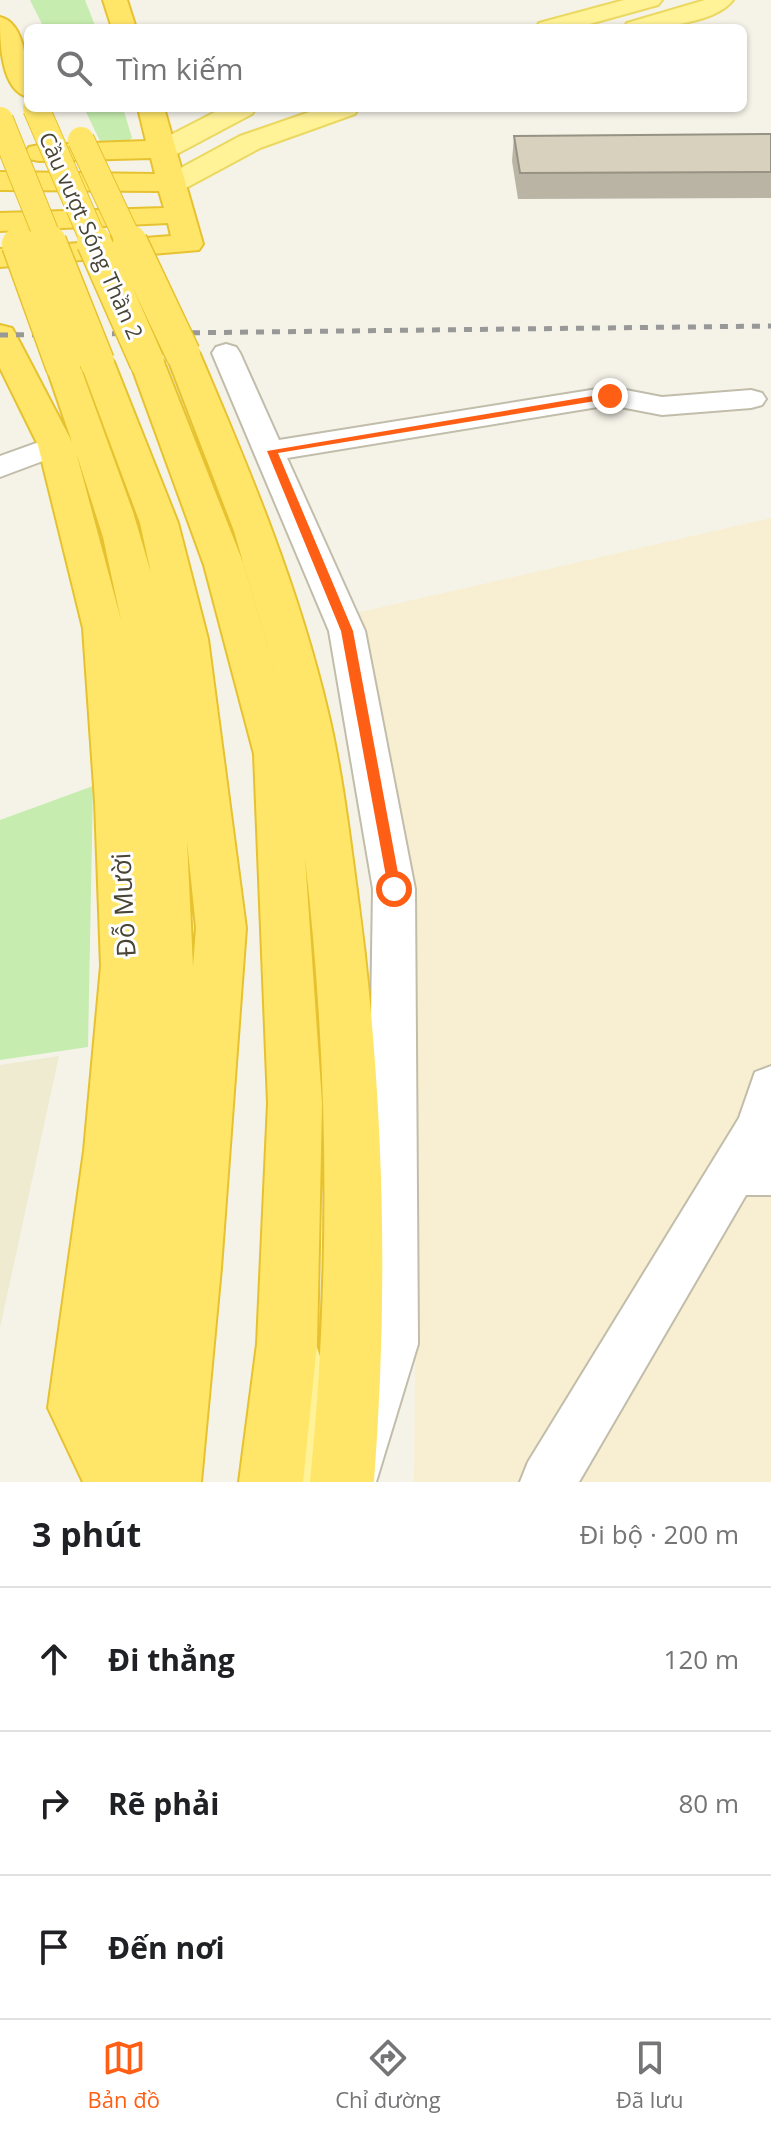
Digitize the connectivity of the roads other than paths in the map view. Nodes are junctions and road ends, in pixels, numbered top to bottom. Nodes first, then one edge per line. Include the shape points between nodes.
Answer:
1 (115, 0) edge
2 (650, 0) edge
3 (721, 0) edge
4 (123, 24) edge
5 (563, 24) edge
6 (650, 24) edge
7 (2, 30) edge
8 (24, 80) edge
9 (38, 112) edge
10 (68, 112) edge
11 (152, 112) edge
12 (235, 112) edge
13 (335, 112) edge
14 (0, 120) edge
15 (165, 149) junction
16 (0, 155) edge
17 (0, 181) edge
18 (174, 183) junction
19 (0, 193) edge
20 (183, 216) junction
21 (0, 222) edge
22 (0, 258) edge
23 (185, 356) junction
24 (35, 358) edge
25 (751, 399) dead end
26 (56, 445) junction
27 (272, 451) junction
28 (0, 467) edge
29 (771, 1087) edge
30 (752, 1172) edge
31 (287, 1344) junction
32 (121, 1482) edge
33 (169, 1482) edge
34 (271, 1482) edge
35 (331, 1482) edge
36 (345, 1482) edge
37 (548, 1482) edge

1 - 4 highway
2 - 5 main road
3 - 6 main road
7 - 8 highway
9 - 23 highway, Cầu vượt Sóng Thần 2, bridge
10 - 23 highway, Cầu vượt Sóng Thần 2, bridge
11 - 15 highway
12 - 15 main road
13 - 18 main road via 250,142
14 - 24 highway, bridge
15 - 16 highway
15 - 18 highway
17 - 18 highway
18 - 20 highway
19 - 24 highway, bridge
20 - 21 highway
20 - 22 highway via 188,244
23 - 27 street
23 - 31 highway via 224,565 276,754 295,1103
23 - 36 highway via 245,501 307,713 325,830 348,998 358,1242
24 - 26 highway, Đỗ Mười
24 - 32 highway, Đỗ Mười via 129,561 157,723 169,911 167,1073 139,1383
24 - 33 highway via 159,523 187,639 221,928
25 - 27 street via 662,406 610,396
26 - 28 street
26 - 32 highway, Đỗ Mười via 103,628 118,801 126,966 112,1151 79,1408
27 - 36 street via 347,631 394,889 392,1344
29 - 30 street
30 - 37 street
31 - 34 highway
31 - 35 main road

